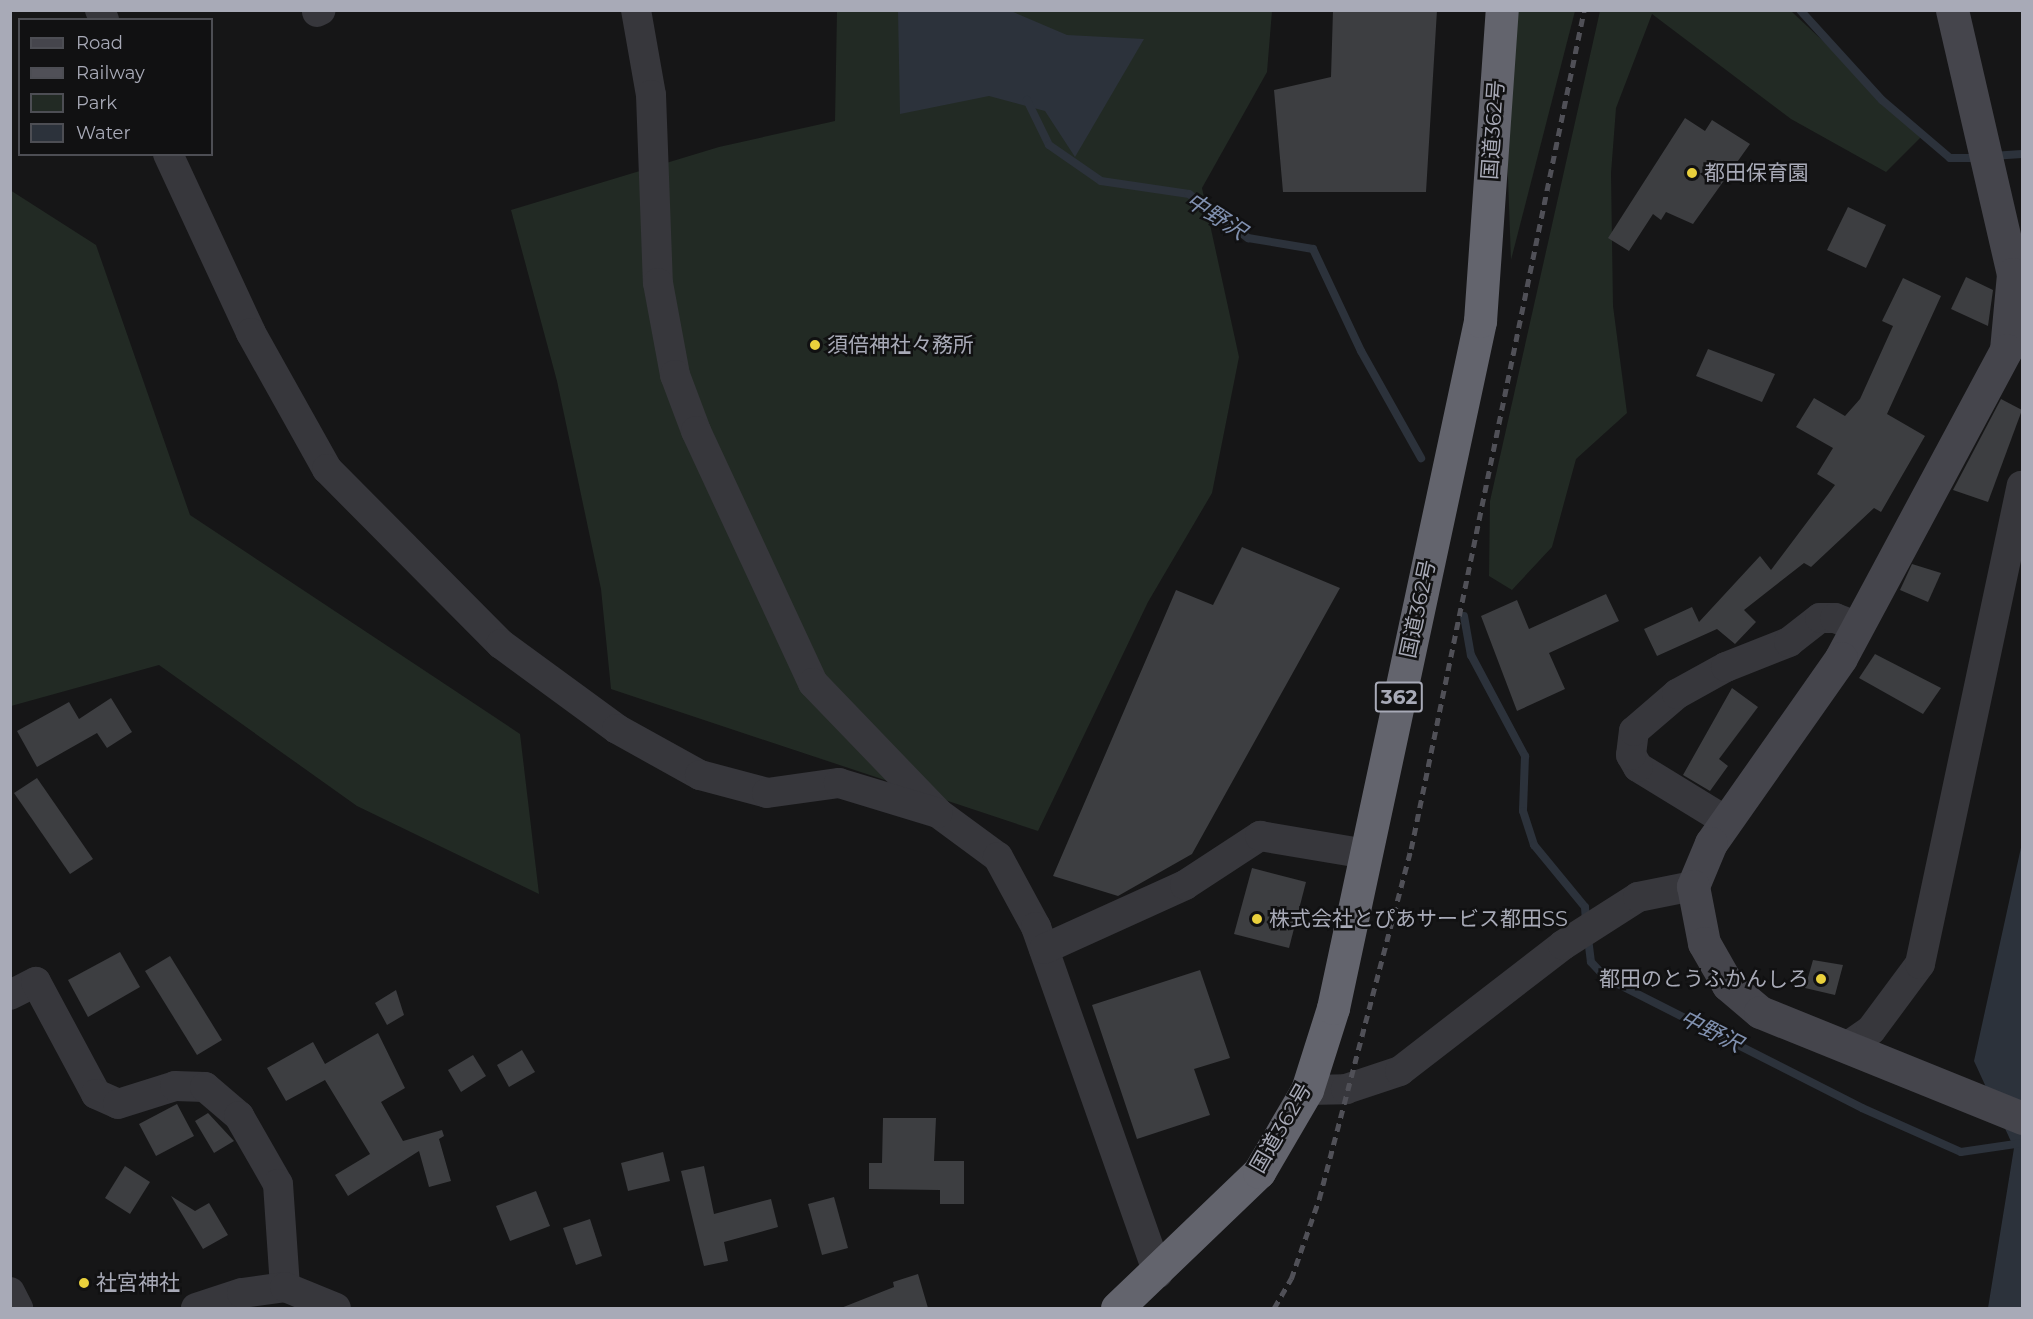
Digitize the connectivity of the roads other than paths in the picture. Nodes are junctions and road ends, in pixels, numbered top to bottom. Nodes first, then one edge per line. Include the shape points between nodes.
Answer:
1 (636, 10) edge
2 (1502, 10) edge
3 (1952, 10) edge
4 (169, 156) edge
5 (2018, 276) edge
6 (2022, 486) edge
7 (1858, 627) junction
8 (938, 813) junction
9 (1726, 821) junction
10 (1366, 854) junction
11 (1693, 886) junction
12 (1044, 949) junction
13 (10, 995) edge
14 (1848, 1046) junction
15 (1307, 1090) junction
16 (2022, 1118) edge
17 (1158, 1273) junction
18 (285, 1287) junction
19 (10, 1292) edge
20 (18, 1308) edge
21 (196, 1308) edge
22 (336, 1308) edge
23 (1117, 1308) edge

1 - 8 street via 651,95 658,283 675,375 692,422 813,682
2 - 10 highway, 国道362号 / 362 via 1480,321
3 - 5 street
4 - 8 street via 251,333 327,469 501,644 617,729 700,775 767,793 839,783
5 - 7 street via 2006,350
6 - 14 street via 1920,964 1871,1030
7 - 9 street
7 - 9 street via 1820,618 1789,642 1677,694 1634,731 1631,748 1638,767
8 - 12 street via 999,857
9 - 11 street
10 - 12 street via 1260,836 1185,885
10 - 15 highway, 国道362号 / 362 via 1333,1008
11 - 14 street via 1704,943 1728,985 1760,1012
11 - 15 street via 1629,903 1563,945 1400,1071 1346,1089
12 - 17 street
13 - 18 street via 36,982 96,1094 118,1104 175,1086 205,1087 239,1116 278,1184
14 - 16 street
15 - 17 highway, 国道362号 / 362 via 1259,1172
17 - 23 highway, 国道362号 / 362
18 - 21 street via 242,1293
18 - 22 street
19 - 20 street

